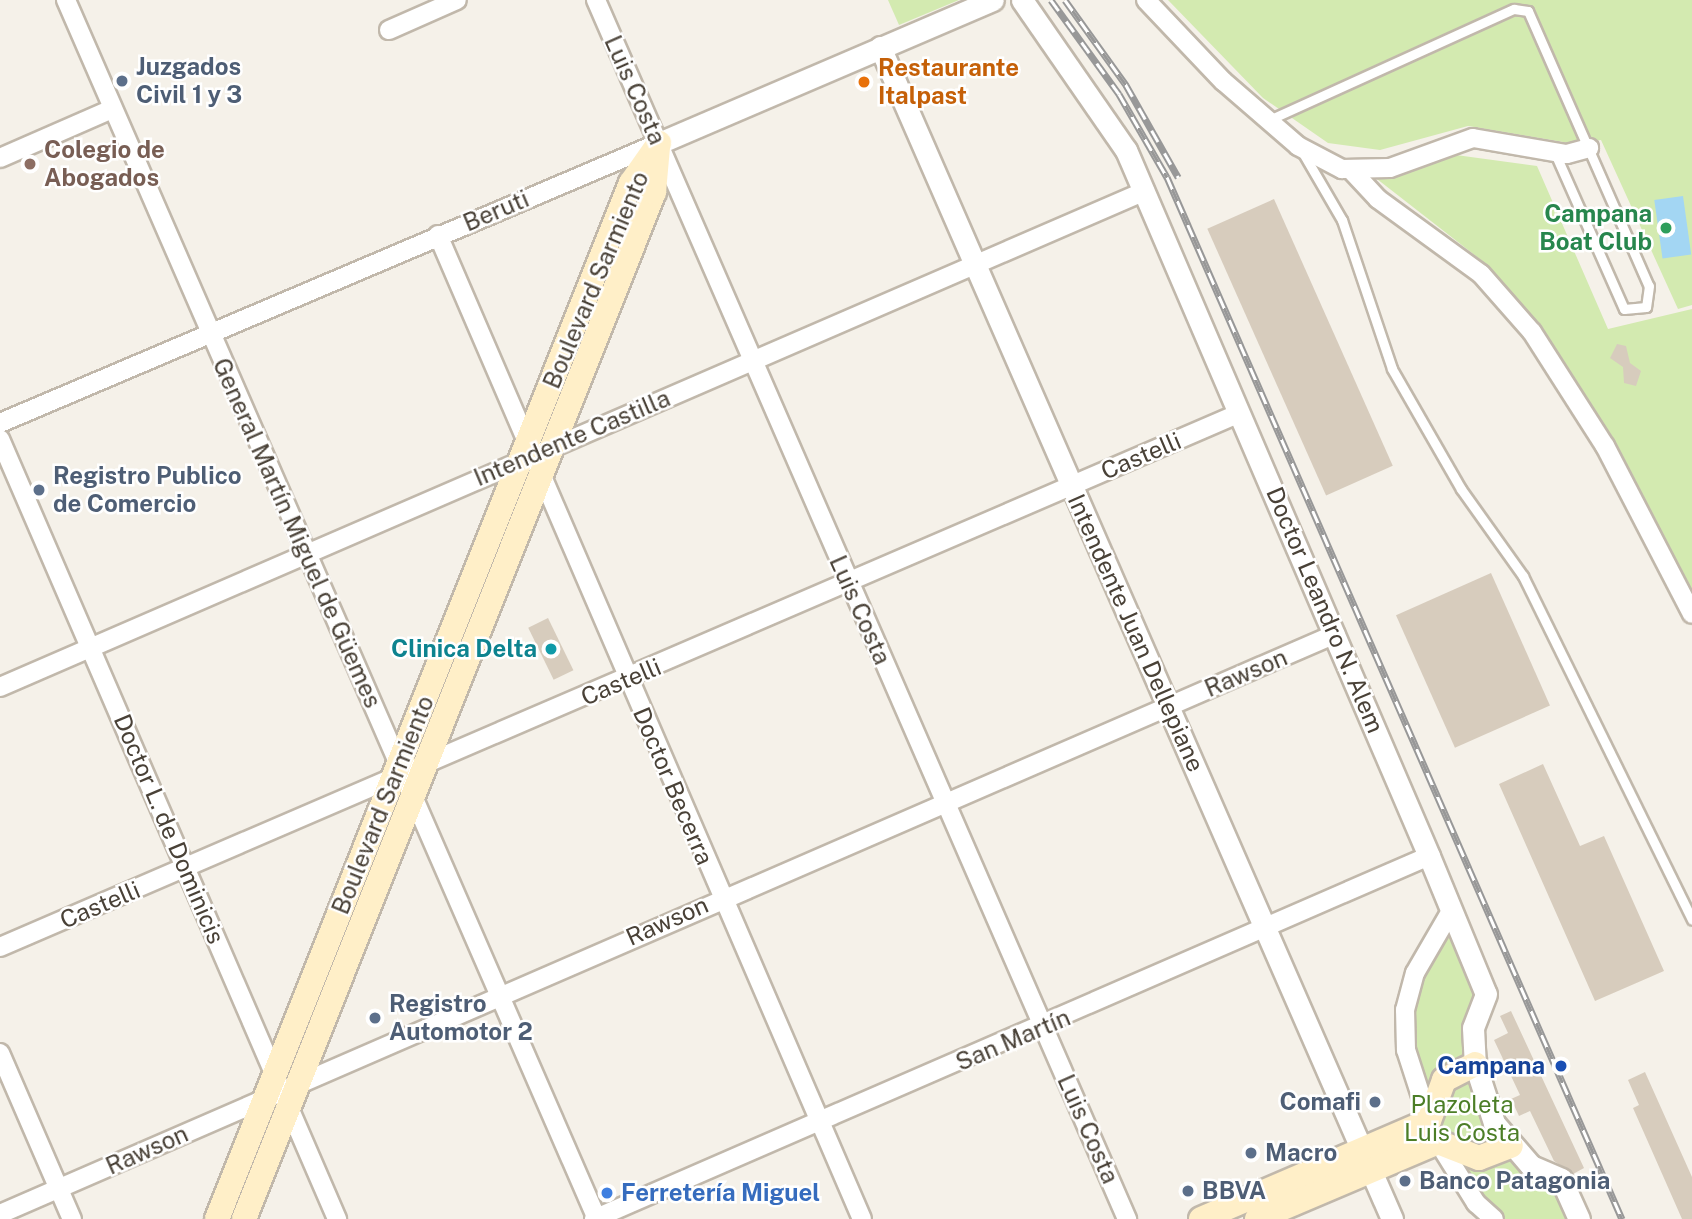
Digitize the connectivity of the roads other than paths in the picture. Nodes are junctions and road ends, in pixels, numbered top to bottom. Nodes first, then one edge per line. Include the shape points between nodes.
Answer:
1 (66, 0) edge
2 (457, 0) edge
3 (596, 0) edge
4 (993, 0) edge
5 (1022, 0) edge
6 (1146, 0) edge
7 (389, 30) dead end
8 (880, 47) junction
9 (112, 109) junction
10 (1271, 119) junction
11 (659, 143) junction
12 (1298, 146) junction
13 (1589, 148) junction
14 (1554, 151) junction
15 (0, 158) edge
16 (1352, 171) junction
17 (1145, 191) junction
18 (438, 235) junction
19 (975, 264) junction
20 (210, 332) junction
21 (750, 360) junction
22 (1240, 413) junction
23 (0, 423) edge
24 (0, 439) edge
25 (535, 456) junction
26 (1072, 486) junction
27 (306, 554) junction
28 (848, 583) junction
29 (1692, 614) edge
30 (1335, 634) junction
31 (91, 648) junction
32 (627, 679) junction
33 (0, 687) edge
34 (1168, 706) junction
35 (406, 776) junction
36 (945, 803) junction
37 (1429, 856) junction
38 (187, 868) junction
39 (720, 898) junction
40 (1451, 911) junction
41 (1692, 919) edge
42 (1265, 929) junction
43 (0, 947) edge
44 (499, 995) junction
45 (1043, 1027) junction
46 (0, 1053) edge
47 (1475, 1064) junction
48 (281, 1092) junction
49 (819, 1123) junction
50 (1434, 1131) junction
51 (1510, 1146) junction
52 (1366, 1160) junction
53 (59, 1188) junction
54 (0, 1214) edge
55 (72, 1219) edge
56 (218, 1219) edge
57 (244, 1219) edge
58 (337, 1219) edge
59 (596, 1219) edge
60 (862, 1219) edge
61 (1127, 1219) edge
62 (1201, 1219) edge
63 (1257, 1219) edge
64 (1392, 1219) edge
65 (1494, 1219) edge
66 (1579, 1219) edge

1 - 9 street, General Martín Miguel de Güemes
2 - 7 street
3 - 11 street, Luis Costa
4 - 8 street, Beruti
5 - 17 street, Doctor Leandro N. Alem via 1098,103
6 - 10 street via 1223,81
8 - 11 street, Beruti
8 - 19 street, Intendente Juan Dellepiane
9 - 15 street
9 - 20 street, General Martín Miguel de Güemes
10 - 12 street
10 - 13 lane via 1520,8 1540,26
11 - 18 street, Beruti
11 - 21 street, Luis Costa
11 - 25 main road, Boulevard Sarmiento via 654,192
12 - 16 street
12 - 41 lane via 1342,220 1392,369 1461,489 1523,576
13 - 14 street
13 - 14 lane via 1649,286 1652,299 1633,312 1618,297
14 - 16 street via 1473,138 1390,168
16 - 29 street via 1378,199 1481,274 1532,332 1605,446
17 - 19 street, Intendente Castilla
17 - 22 street, Doctor Leandro N. Alem
18 - 20 street, Beruti
18 - 25 street, Doctor Becerra
19 - 21 street, Intendente Castilla
19 - 26 street, Intendente Juan Dellepiane
20 - 23 street, Beruti
20 - 27 street, General Martín Miguel de Güemes
21 - 25 street, Intendente Castilla
21 - 28 street, Luis Costa
22 - 26 street, Castelli
22 - 30 street, Doctor Leandro N. Alem
24 - 31 street, Doctor L. de Dominicis
25 - 27 street, Intendente Castilla
25 - 32 street, Doctor Becerra
25 - 35 main road, Boulevard Sarmiento
26 - 28 street, Castelli
26 - 34 street, Intendente Juan Dellepiane
27 - 31 street, Intendente Castilla
27 - 35 street, General Martín Miguel de Güemes
28 - 32 street, Castelli
28 - 36 street, Luis Costa
30 - 34 street, Rawson
30 - 37 street, Doctor Leandro N. Alem
31 - 33 street, Intendente Castilla
31 - 38 street, Doctor L. de Dominicis
32 - 35 street, Castelli
32 - 39 street, Doctor Becerra
34 - 36 street, Rawson
34 - 42 street, Intendente Juan Dellepiane
35 - 38 street, Castelli
35 - 44 street, General Martín Miguel de Güemes
35 - 48 main road, Boulevard Sarmiento
36 - 39 street, Rawson
36 - 45 street, Luis Costa
37 - 40 street, Doctor Leandro N. Alem
37 - 42 street, San Martín
38 - 43 street, Castelli
38 - 48 street, Doctor L. de Dominicis
39 - 44 street, Rawson
39 - 49 street, Doctor Becerra
40 - 47 street, Doctor Leandro N. Alem via 1486,995 1474,1028
40 - 50 street via 1415,973 1405,1010 1406,1050
42 - 45 street, San Martín
42 - 52 street, Intendente Juan Dellepiane
44 - 48 street, Rawson
44 - 59 street, General Martín Miguel de Güemes
45 - 49 street, San Martín
45 - 61 street, Luis Costa
46 - 53 street
47 - 50 main road via 1444,1080
47 - 51 street, Doctor Leandro N. Alem via 1494,1123
48 - 53 street, Rawson
48 - 56 main road, Boulevard Sarmiento
48 - 57 main road, Boulevard Sarmiento
48 - 58 street, Doctor L. de Dominicis
49 - 59 street, San Martín
49 - 60 street, Doctor Becerra
50 - 51 main road via 1479,1158
50 - 52 main road
50 - 65 street
51 - 66 street, Doctor Leandro N. Alem via 1531,1166 1561,1179
52 - 62 main road
52 - 63 main road
52 - 64 street, Intendente Juan Dellepiane
53 - 54 street, Rawson
53 - 55 street

